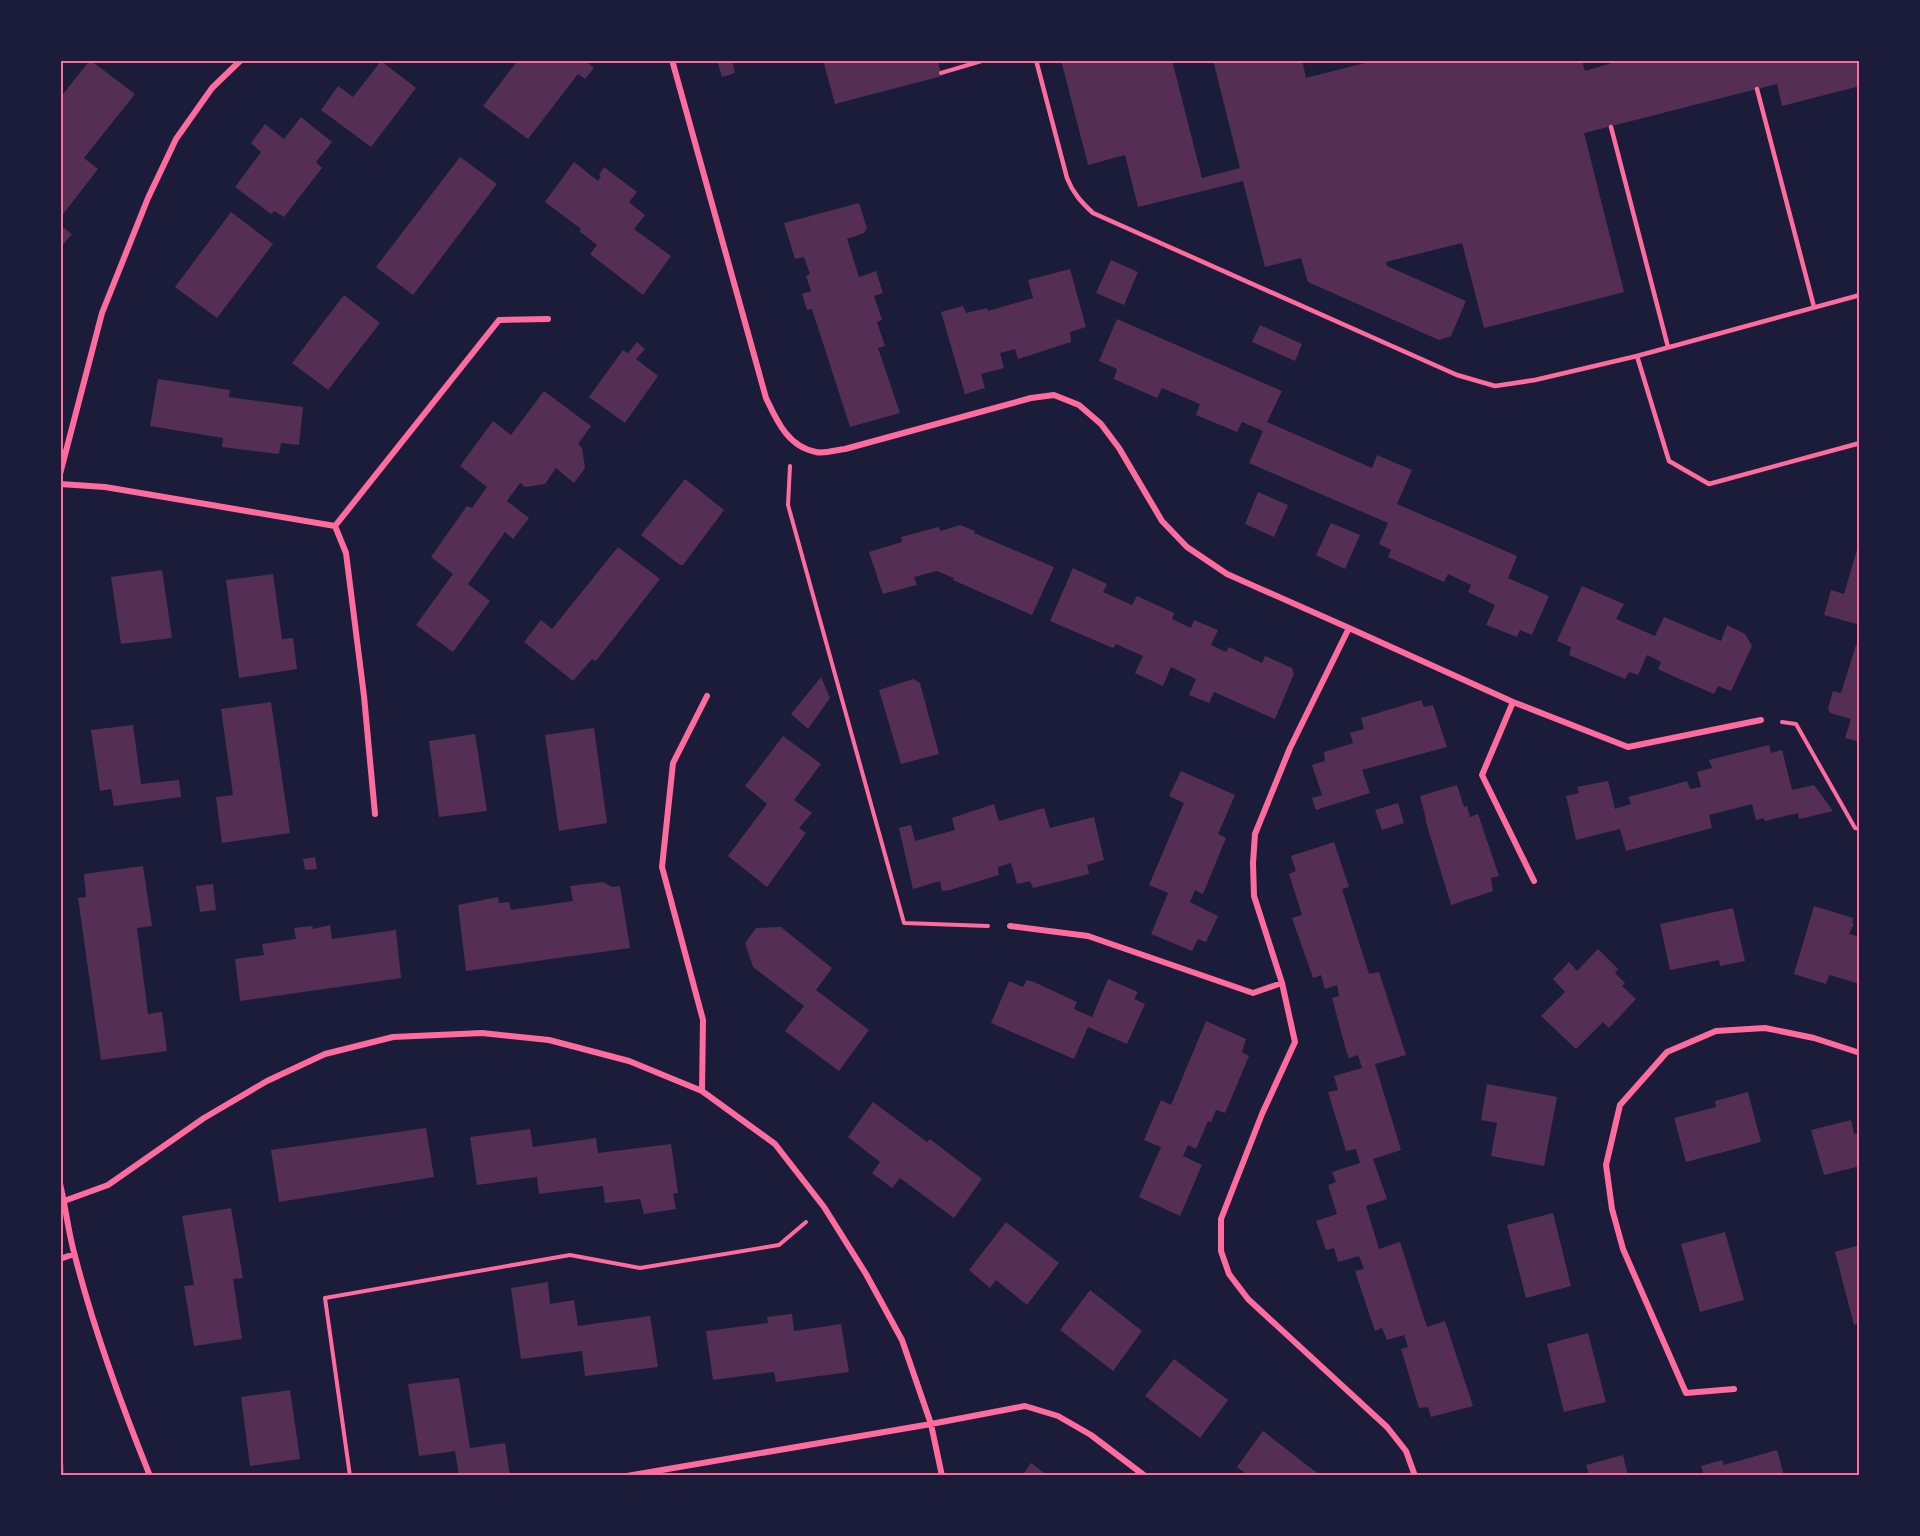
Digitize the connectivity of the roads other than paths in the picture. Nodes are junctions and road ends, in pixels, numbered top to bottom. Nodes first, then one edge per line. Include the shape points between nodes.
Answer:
1 (241, 60) edge
2 (672, 60) edge
3 (1036, 60) edge
4 (1757, 89) dead end
5 (1611, 127) dead end
6 (1860, 295) edge
7 (1814, 307) junction
8 (548, 319) dead end
9 (1668, 348) junction
10 (1637, 356) junction
11 (1860, 443) edge
12 (60, 474) edge
13 (60, 484) edge
14 (335, 526) junction
15 (1350, 628) junction
16 (707, 696) dead end
17 (1513, 702) junction
18 (1761, 720) road end
19 (375, 814) dead end
20 (1534, 881) dead end
21 (1010, 926) road end
22 (1282, 983) junction
23 (1860, 1053) edge
24 (702, 1091) junction
25 (60, 1184) edge
26 (64, 1201) junction
27 (74, 1254) junction
28 (60, 1259) edge
29 (1734, 1389) dead end
30 (931, 1424) junction
31 (150, 1476) edge
32 (627, 1476) edge
33 (942, 1476) edge
34 (1145, 1476) edge
35 (1415, 1476) edge

1 - 12 street via 212,88 176,139 148,198 102,313
2 - 15 street via 766,398 792,441 816,453 845,449 1054,395 1079,405 1101,424 1162,521 1187,547 1227,574
3 - 10 lane via 1067,178 1080,202 1093,213 1457,375 1495,386
4 - 7 lane
5 - 9 lane
6 - 7 lane
7 - 9 lane
8 - 14 street via 499,320
9 - 10 lane
10 - 11 lane via 1669,461 1709,484
13 - 14 street via 105,487
14 - 19 street via 346,554
15 - 17 street
15 - 22 street via 1290,748 1255,834 1254,896
16 - 24 street via 673,763 662,867 703,1020
17 - 18 street via 1628,747
17 - 20 street via 1482,775
21 - 22 street via 1088,936 1253,993
22 - 35 street via 1295,1042 1221,1219 1221,1251 1229,1274 1248,1299 1387,1427 1406,1451
23 - 29 street via 1764,1028 1716,1031 1666,1052 1620,1105 1606,1165 1623,1249 1686,1393
24 - 26 street via 629,1061 549,1040 482,1033 393,1037 325,1054 267,1081 204,1118 108,1185
24 - 30 street via 775,1144 824,1207 902,1340
25 - 26 street
26 - 27 street
27 - 28 street
27 - 31 street via 114,1385
30 - 32 street
30 - 33 street
30 - 34 street via 1025,1406 1058,1416 1091,1435

